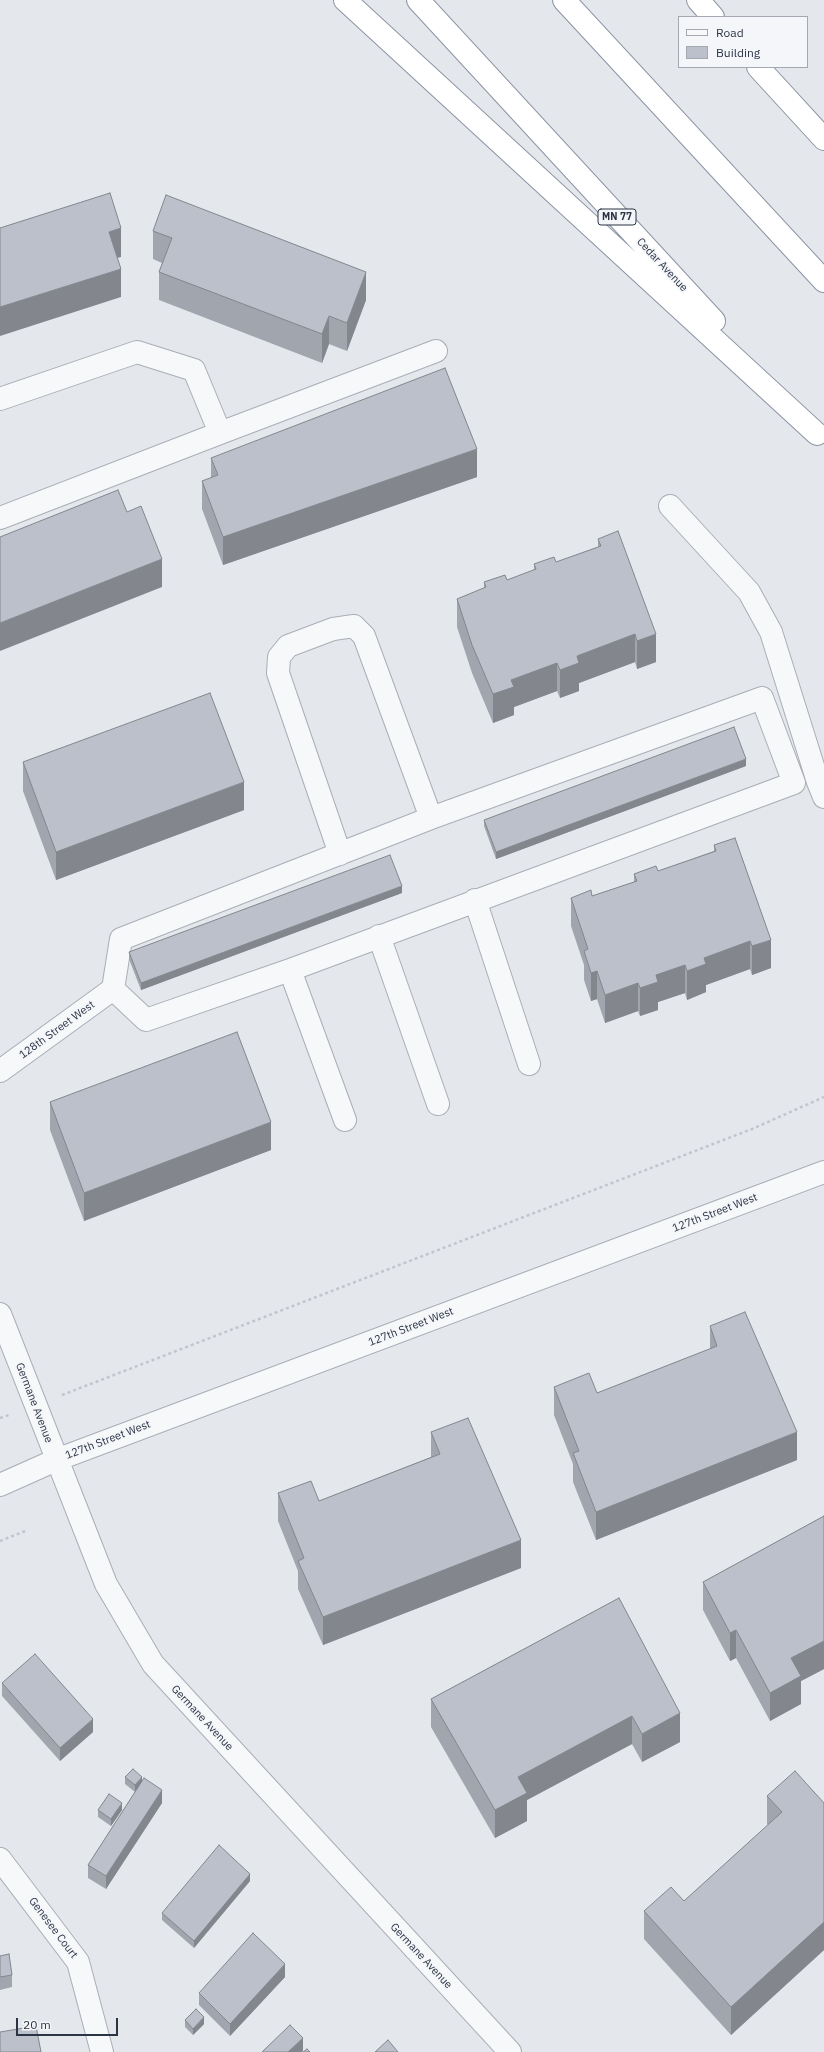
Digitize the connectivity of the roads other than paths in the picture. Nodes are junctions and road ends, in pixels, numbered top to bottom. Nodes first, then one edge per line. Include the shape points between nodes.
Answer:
1 (344, 0) edge
2 (418, 0) edge
3 (564, 0) edge
4 (698, 0) edge
5 (712, 16) edge
6 (759, 68) edge
7 (824, 139) edge
8 (824, 282) edge
9 (436, 351) dead end
10 (0, 399) edge
11 (220, 433) junction
12 (821, 438) edge
13 (670, 506) dead end
14 (0, 518) edge
15 (824, 797) edge
16 (430, 818) junction
17 (340, 854) junction
18 (475, 900) junction
19 (379, 936) junction
20 (290, 970) junction
21 (113, 989) junction
22 (529, 1064) dead end
23 (0, 1071) edge
24 (438, 1104) dead end
25 (345, 1120) dead end
26 (824, 1172) edge
27 (0, 1314) edge
28 (56, 1460) junction
29 (0, 1485) edge
30 (0, 1859) edge
31 (102, 2052) edge
32 (510, 2052) edge

1 - 12 highway
2 - 12 highway, Cedar Avenue / MN 77
3 - 8 highway
4 - 5 highway
6 - 7 highway
9 - 11 street
10 - 11 street via 137,352 194,370
11 - 14 street
13 - 15 street via 749,592 771,632
16 - 17 street
16 - 17 street via 364,636 354,626 333,629 288,646 279,657 278,673
16 - 18 street via 762,698 794,783
17 - 21 street via 121,939
18 - 19 street
18 - 22 street
19 - 20 street
19 - 24 street
20 - 21 street via 146,1020
20 - 25 street
21 - 23 street, 128th Street West
26 - 28 street, 127th Street West
27 - 28 street, Germane Avenue
28 - 29 street, 127th Street West
28 - 32 street, Germane Avenue via 106,1584 153,1664
30 - 31 street, Genesee Court via 78,1962

